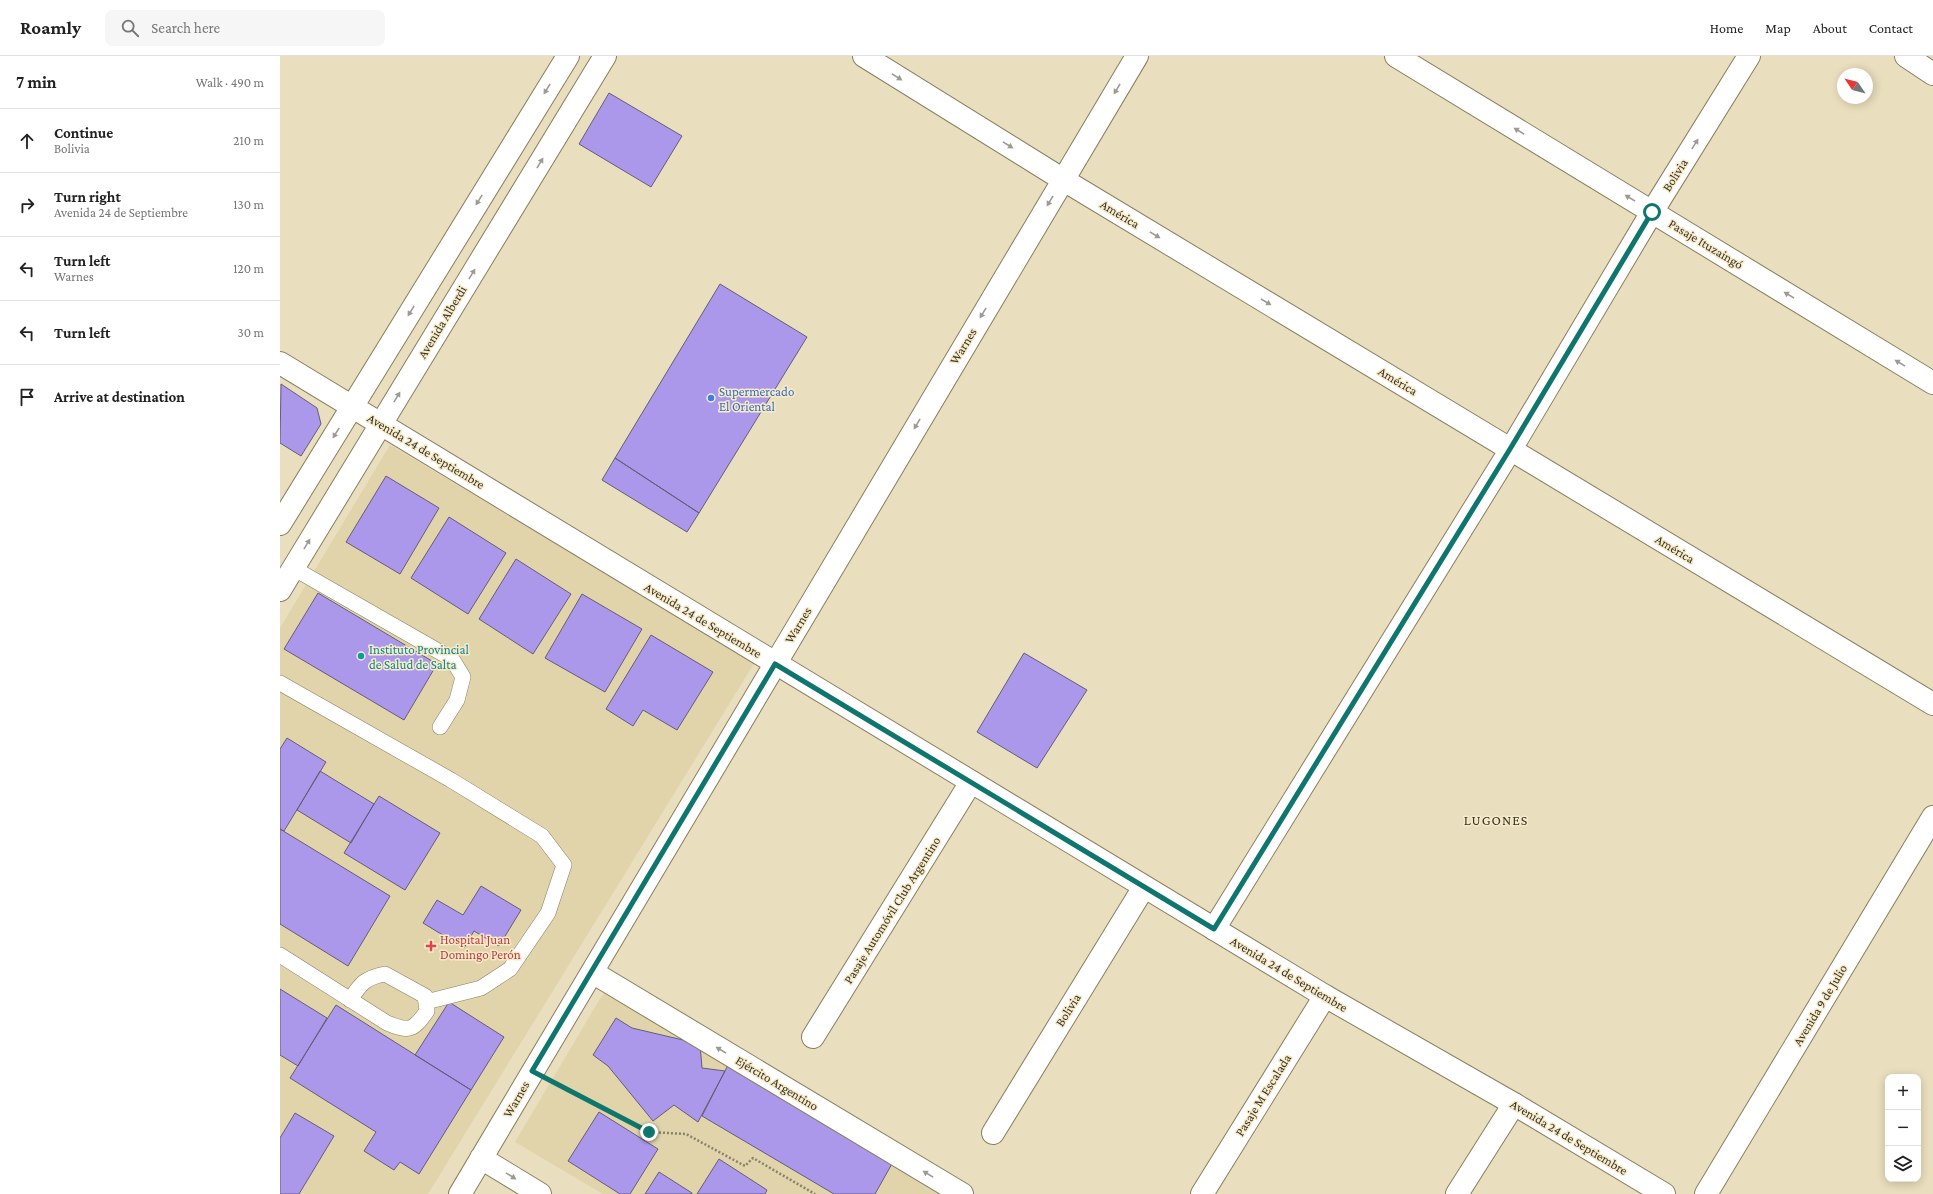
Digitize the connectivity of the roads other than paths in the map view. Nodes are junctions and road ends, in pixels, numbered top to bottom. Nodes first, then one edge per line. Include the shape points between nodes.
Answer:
1 (568, 56) edge
2 (605, 56) edge
3 (864, 56) edge
4 (1137, 56) edge
5 (1396, 56) edge
6 (1749, 56) edge
7 (1906, 56) edge
8 (1933, 74) edge
9 (1062, 179) junction
10 (1652, 212) junction
11 (280, 363) edge
12 (1933, 384) edge
13 (352, 406) junction
14 (380, 423) junction
15 (1510, 449) junction
16 (280, 524) edge
17 (293, 568) junction
18 (280, 590) edge
19 (775, 664) junction
20 (280, 683) edge
21 (1933, 704) edge
22 (440, 726) dead end
23 (971, 782) junction
24 (1933, 817) edge
25 (1144, 887) junction
26 (1214, 929) junction
27 (280, 955) edge
28 (592, 972) junction
29 (1325, 996) junction
30 (350, 1000) junction
31 (426, 1002) junction
32 (814, 1037) dead end
33 (1514, 1104) junction
34 (993, 1133) dead end
35 (481, 1158) junction
36 (460, 1194) edge
37 (540, 1194) edge
38 (962, 1194) edge
39 (1202, 1194) edge
40 (1457, 1194) edge
41 (1664, 1194) edge
42 (1706, 1194) edge

1 -> 13 street
14 -> 2 street, Avenida Alberdi
3 -> 9 street, América
4 -> 9 street, Warnes
10 -> 5 street, Pasaje Ituzaingó
10 -> 6 street, Bolivia
7 - 8 street
9 -> 15 street, América
9 -> 19 street, Warnes
12 -> 10 street, Pasaje Ituzaingó
10 - 15 street, Bolivia
11 - 13 street, Avenida 24 de Septiembre
13 - 14 street, Avenida 24 de Septiembre
13 -> 16 street
17 -> 14 street, Avenida Alberdi
14 - 19 street, Avenida 24 de Septiembre
15 - 21 street, América
15 - 26 street, Bolivia
17 - 18 street, Avenida Alberdi
17 - 22 lane via 452,659 463,678 457,700
19 - 23 street, Avenida 24 de Septiembre
19 - 28 street, Warnes
20 - 31 lane via 451,780 542,836 564,865 548,914 510,969 481,988
23 - 25 street, Avenida 24 de Septiembre
23 - 32 street, Pasaje Automóvil Club Argentino
24 - 42 street, Avenida 9 de Julio
25 - 26 street, Avenida 24 de Septiembre
25 - 34 street, Bolivia
26 - 29 street, Avenida 24 de Septiembre
27 - 30 lane
28 - 35 street, Warnes
38 -> 28 street, Ejército Argentino
29 - 33 street, Avenida 24 de Septiembre
29 - 39 street, Pasaje M Escalada
30 - 31 lane via 370,977 385,974 425,996
30 - 31 lane via 387,1023 403,1029 417,1025 427,1011
33 - 40 street
33 - 41 street, Avenida 24 de Septiembre
35 - 36 street, Warnes
35 -> 37 street

